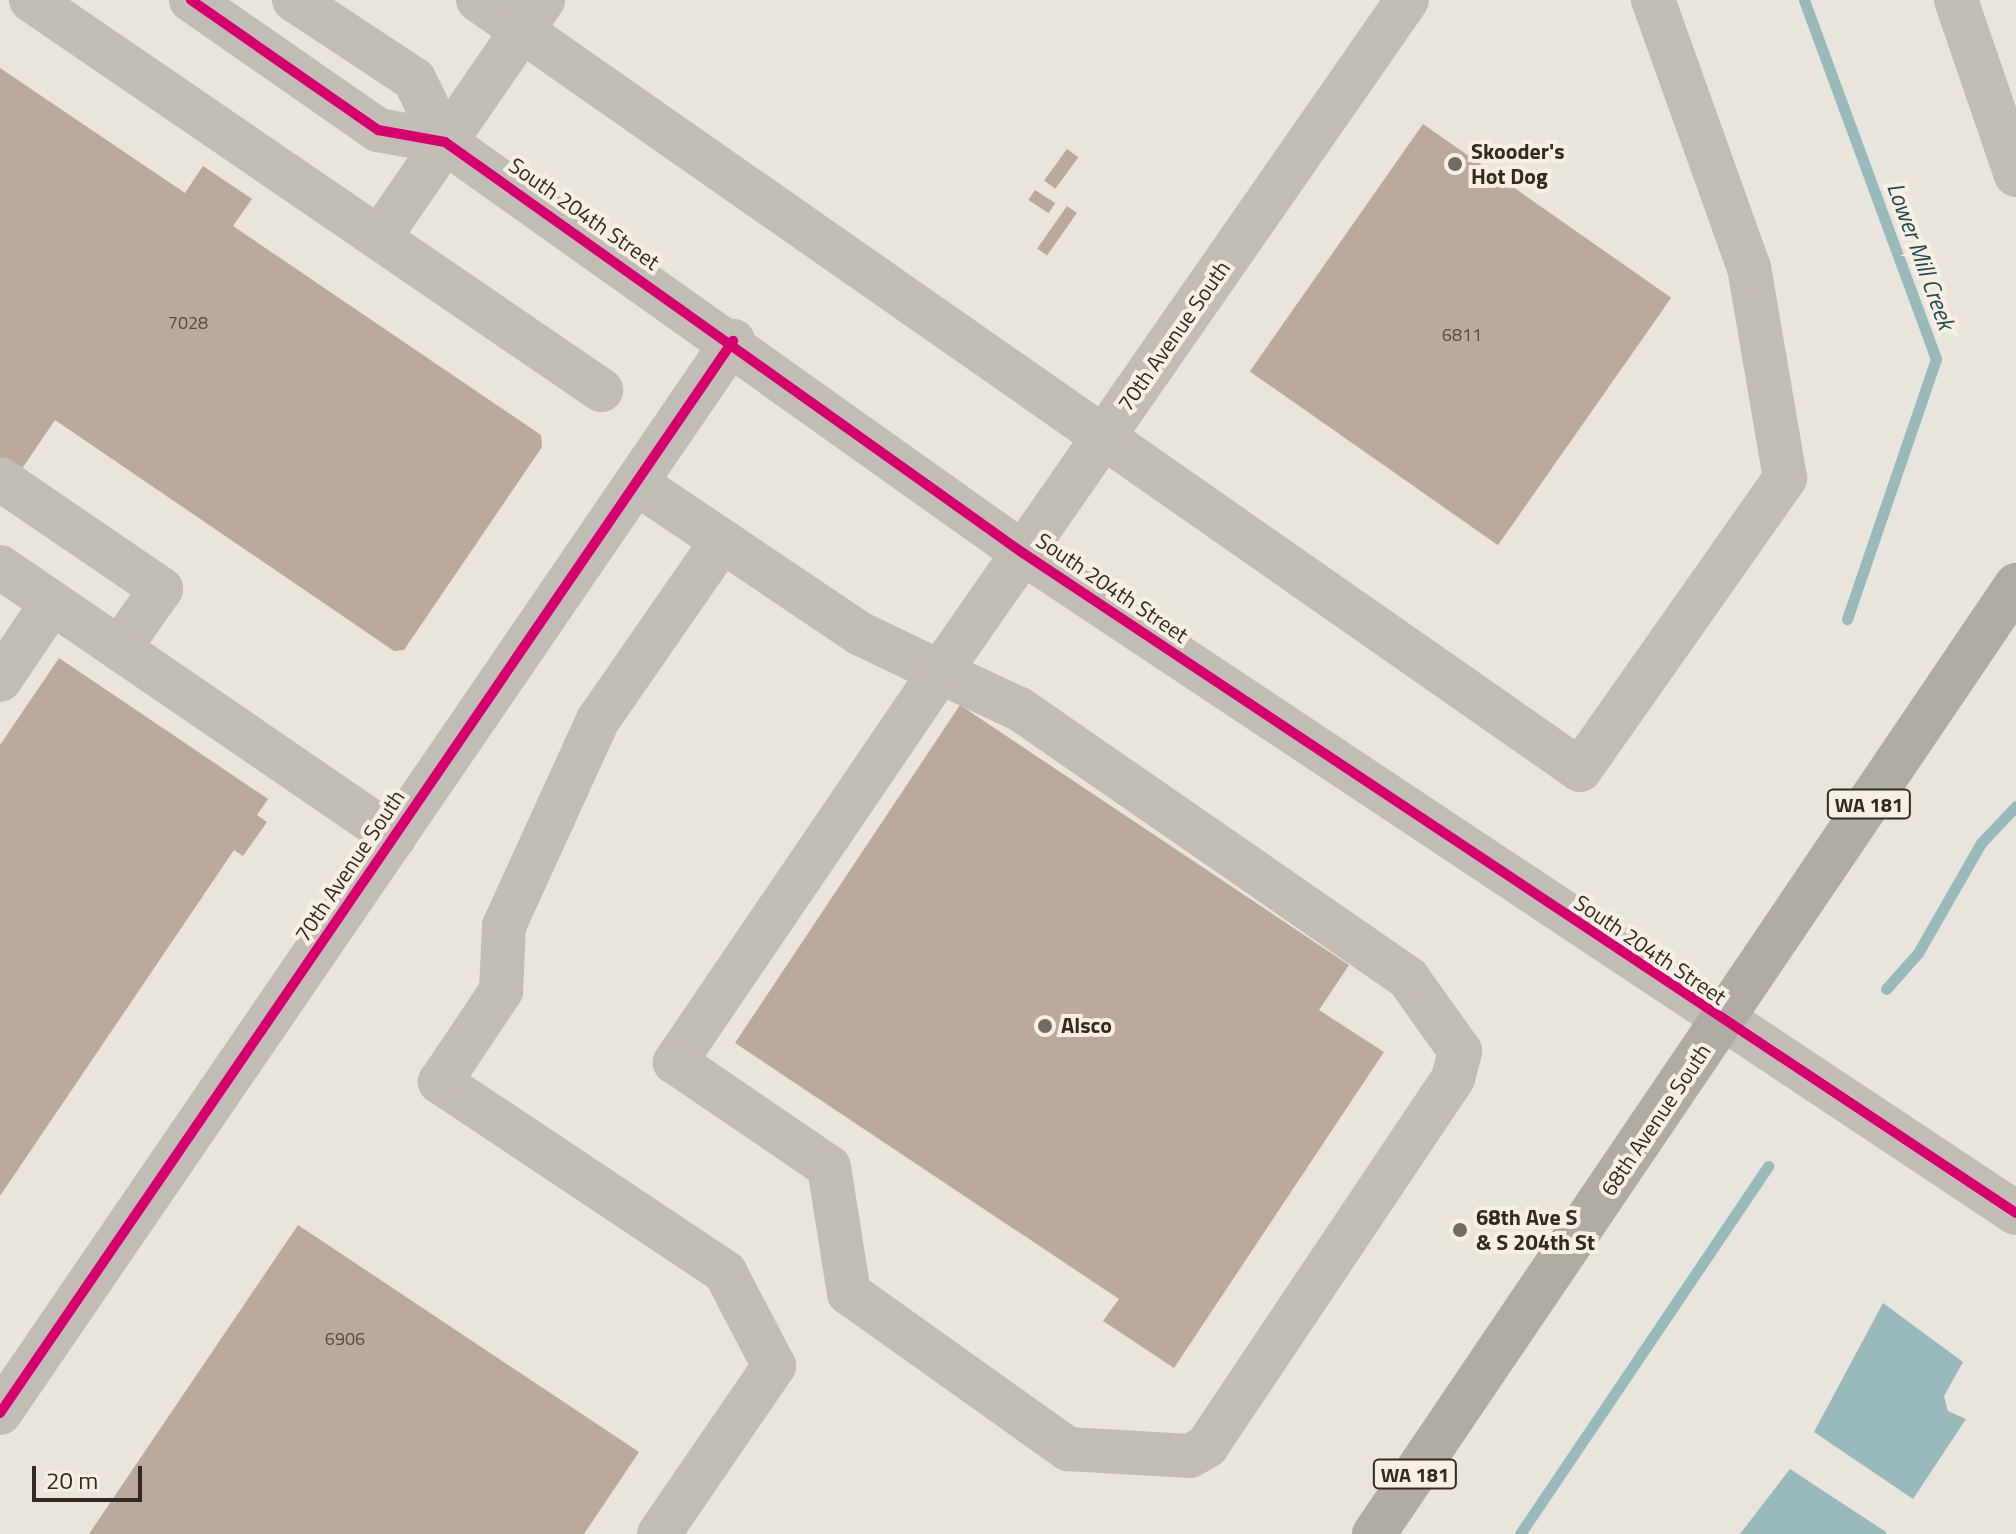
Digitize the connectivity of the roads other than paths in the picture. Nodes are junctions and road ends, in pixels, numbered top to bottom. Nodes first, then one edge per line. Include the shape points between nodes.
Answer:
1 (31, 0) edge
2 (191, 0) edge
3 (294, 0) edge
4 (478, 0) edge
5 (1407, 0) edge
6 (1653, 0) edge
7 (1956, 0) edge
8 (532, 15) edge
9 (445, 142) junction
10 (2016, 175) edge
11 (379, 238) junction
12 (733, 341) junction
13 (601, 390) dead end
14 (1104, 436) junction
15 (0, 479) edge
16 (636, 483) junction
17 (722, 541) junction
18 (1023, 553) junction
19 (0, 567) edge
20 (2016, 585) edge
21 (52, 603) junction
22 (119, 649) junction
23 (940, 672) junction
24 (0, 680) edge
25 (394, 837) junction
26 (1722, 1022) junction
27 (2016, 1213) edge
28 (0, 1413) edge
29 (659, 1534) edge
30 (1374, 1534) edge

1 - 11 street
2 - 9 street, South 204th Street via 378,130
3 - 9 street, South 204th Street via 414,79
4 - 8 street
5 - 14 street, 70th Avenue South
6 - 14 street via 1749,268 1785,478 1580,770
7 - 10 street
8 - 9 street
8 - 14 street
9 - 11 street
9 - 12 street, South 204th Street
11 - 13 street
12 - 16 street, 70th Avenue South
12 - 18 street, South 204th Street
14 - 18 street, 70th Avenue South
15 - 22 street via 161,589
16 - 17 street
16 - 25 street, 70th Avenue South
17 - 23 street via 861,634
17 - 29 street via 598,720 504,926 501,991 440,1082 725,1272 774,1366
18 - 23 street, 70th Avenue South
18 - 26 street, South 204th Street
19 - 21 street
20 - 26 main road, 68th Avenue South / WA 181
21 - 22 street
21 - 24 street
22 - 25 street
23 - 23 street via 675,1062 829,1167 849,1293 1068,1449 1190,1456 1216,1433 1453,1078 1460,1051 1408,978 1019,709
25 - 28 street, 70th Avenue South
26 - 27 street, South 204th Street
26 - 30 main road, 68th Avenue South / WA 181

